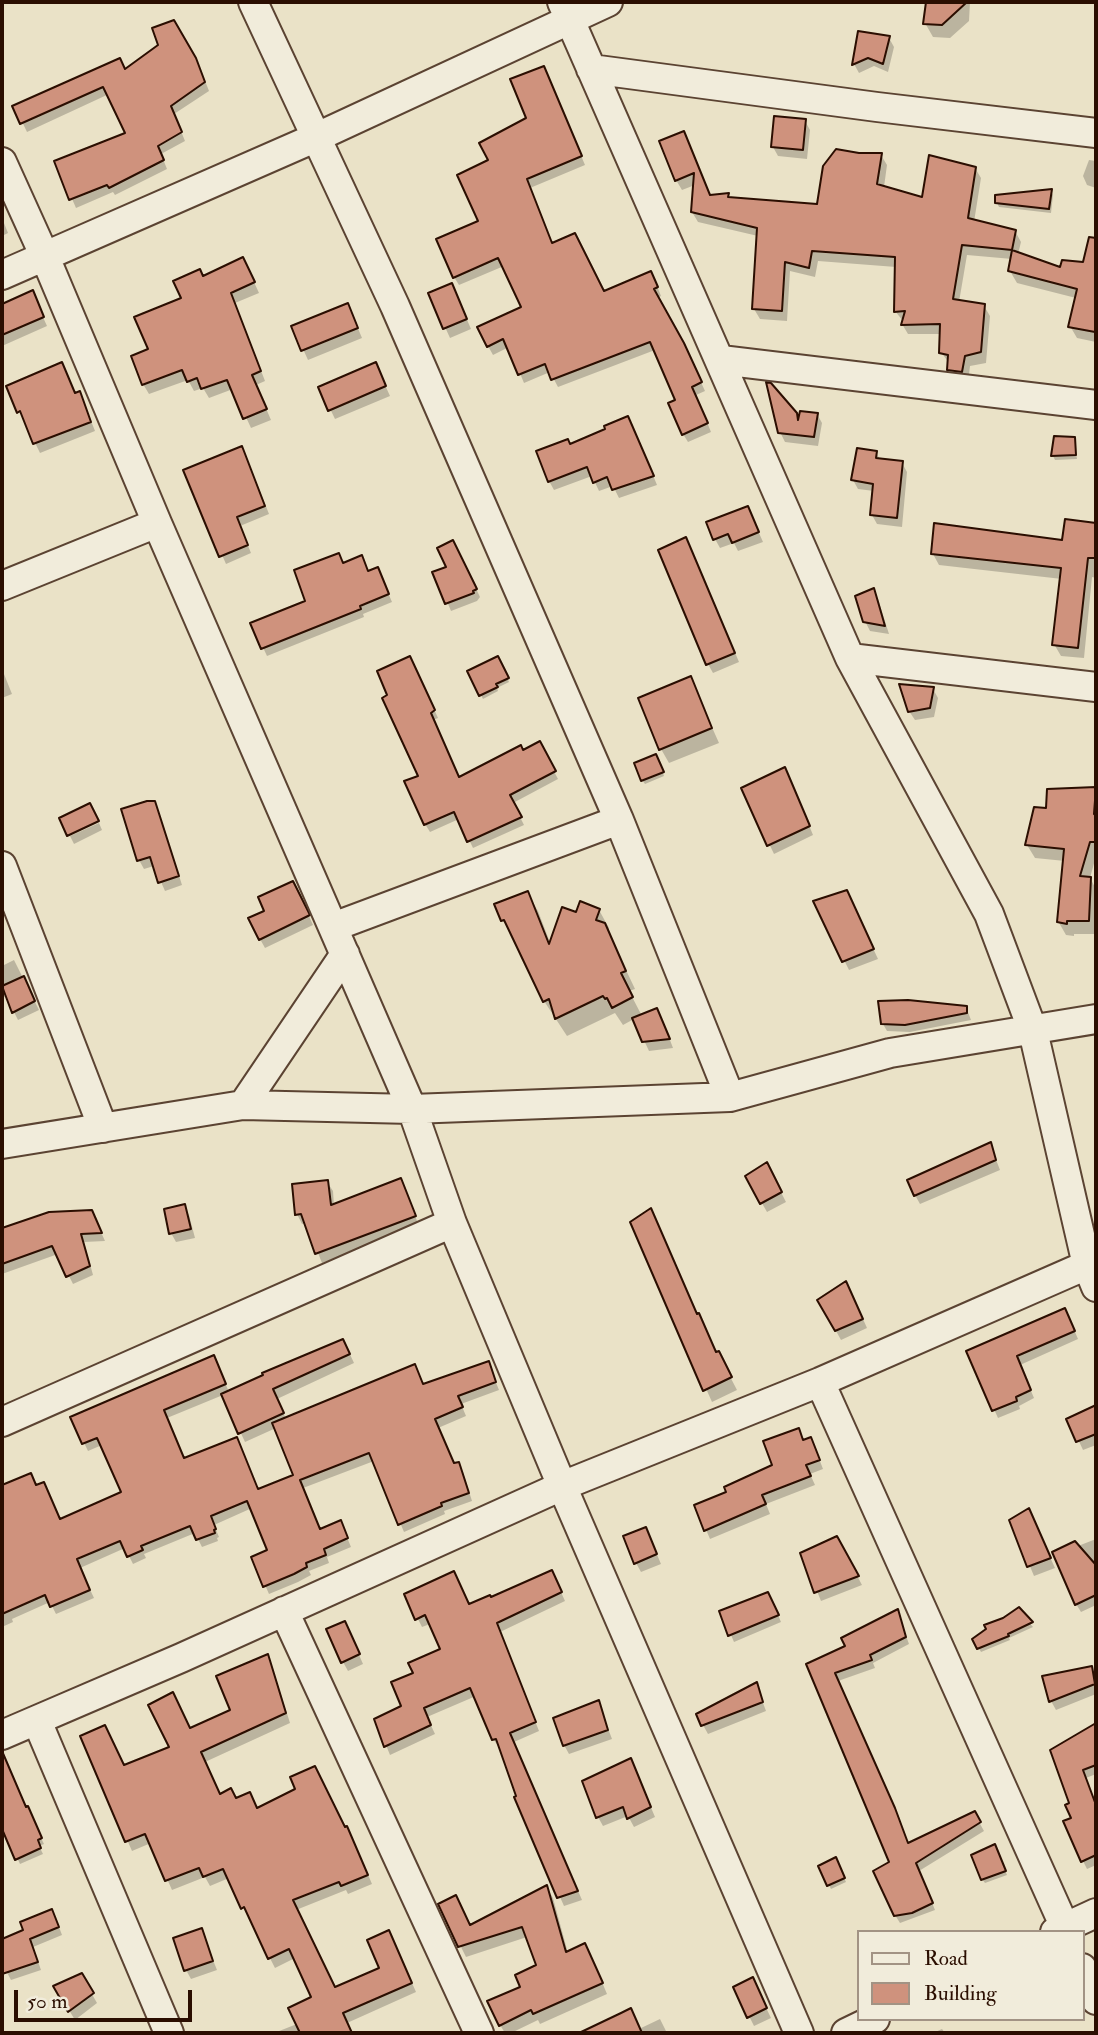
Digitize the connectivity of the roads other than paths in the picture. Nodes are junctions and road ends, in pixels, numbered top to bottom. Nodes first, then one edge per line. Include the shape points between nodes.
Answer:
1 (253, 2) edge
2 (608, 2) edge
3 (566, 11) edge
4 (591, 69) junction
5 (1096, 133) edge
6 (317, 137) junction
7 (2, 162) edge
8 (45, 257) junction
9 (2, 275) edge
10 (721, 360) junction
11 (1096, 405) edge
12 (158, 523) junction
13 (2, 586) edge
14 (850, 658) junction
15 (1096, 687) edge
16 (619, 820) junction
17 (2, 866) edge
18 (333, 927) junction
19 (345, 954) junction
20 (1096, 1019) edge
21 (1033, 1031) junction
22 (730, 1097) junction
23 (243, 1105) junction
24 (412, 1109) junction
25 (103, 1128) junction
26 (2, 1144) edge
27 (452, 1223) junction
28 (1093, 1271) edge
29 (820, 1381) junction
30 (2, 1422) edge
31 (562, 1486) junction
32 (284, 1611) junction
33 (37, 1721) junction
34 (2, 1735) edge
35 (1096, 1913) edge
36 (1062, 1930) edge
37 (1084, 1973) edge
38 (1096, 2000) edge
39 (871, 2021) edge
40 (169, 2033) edge
41 (478, 2033) edge
42 (799, 2033) edge
43 (846, 2033) edge

1 - 6 street
2 - 3 street
3 - 4 street
3 - 6 street
4 - 5 street
4 - 10 street
6 - 8 street
6 - 16 street
7 - 8 street
8 - 9 street
8 - 12 street
10 - 11 street
10 - 14 street
12 - 13 street
12 - 18 street
14 - 15 street
14 - 21 street via 989,914
16 - 18 street
16 - 22 street
17 - 25 street
18 - 19 street
19 - 23 street
19 - 24 street
20 - 21 street
21 - 22 street via 890,1053
21 - 28 street
22 - 24 street
23 - 24 street
23 - 25 street
24 - 27 street
25 - 26 street
27 - 30 street
27 - 31 street
28 - 29 street
29 - 31 street
29 - 36 street
31 - 32 street
31 - 42 street
32 - 33 street
32 - 41 street
33 - 34 street
33 - 40 street
35 - 36 street
37 - 38 street
39 - 43 street

